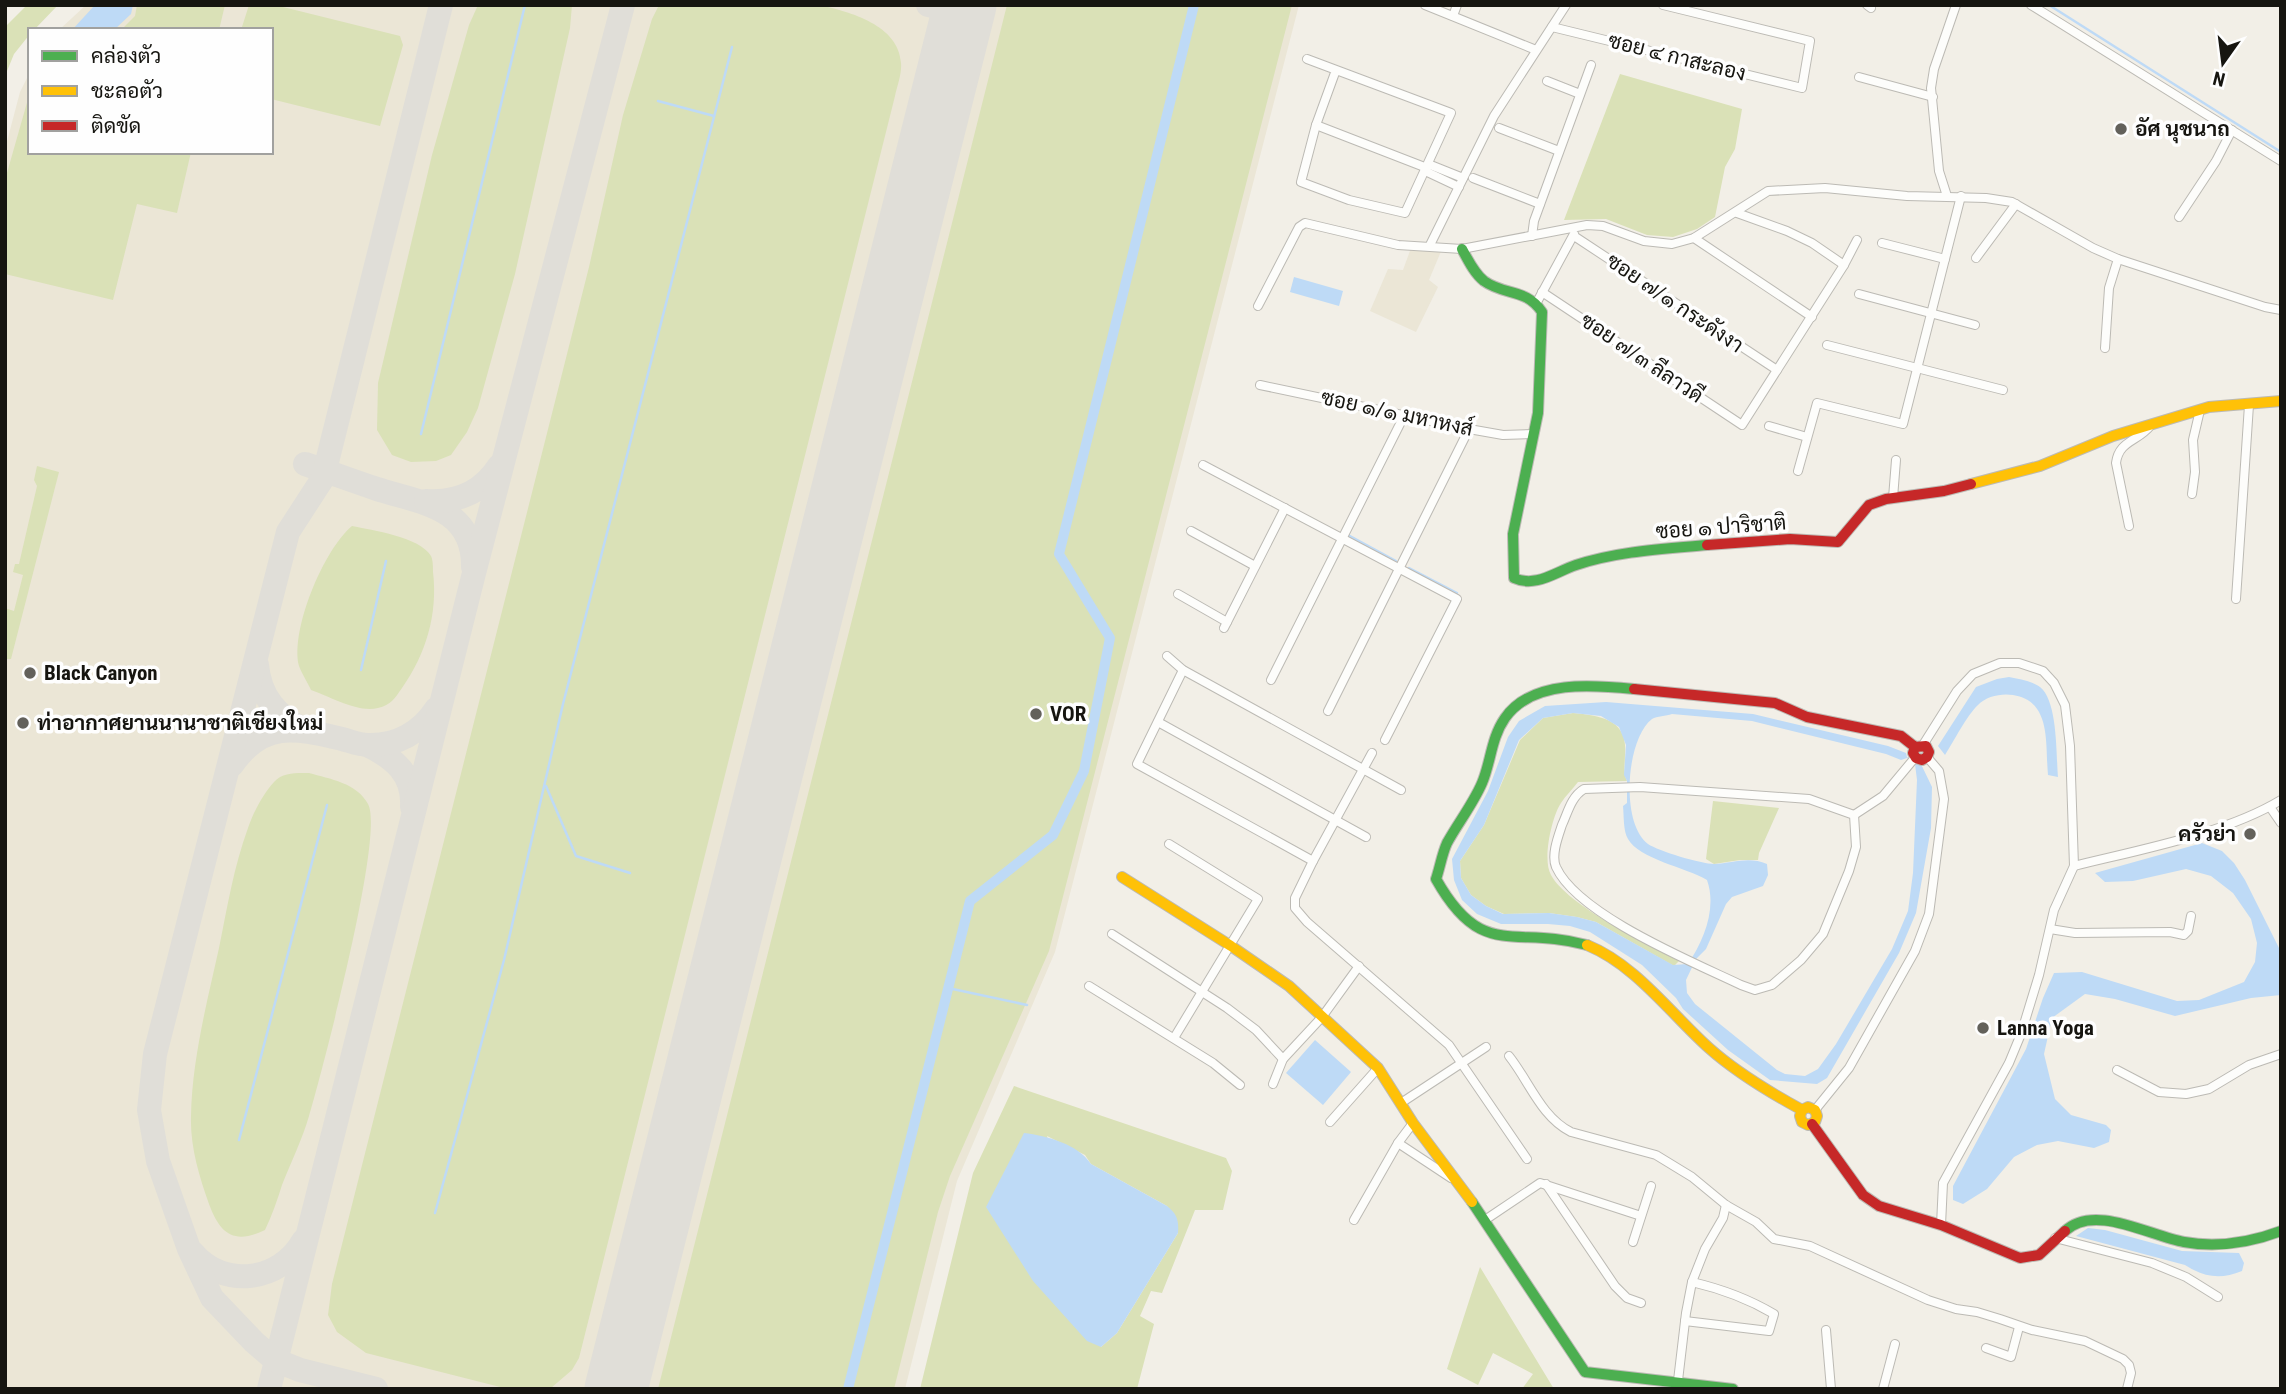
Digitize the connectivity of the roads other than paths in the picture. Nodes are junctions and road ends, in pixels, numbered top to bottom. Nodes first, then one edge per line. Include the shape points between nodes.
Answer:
1 (1424, 5) edge
2 (1457, 5) edge
3 (1566, 5) edge
4 (1663, 5) edge
5 (1956, 5) edge
6 (2031, 5) edge
7 (1453, 16) junction
8 (1552, 27) junction
9 (1536, 50) junction
10 (1307, 59) dead end
11 (1591, 65) dead end
12 (1336, 70) junction
13 (1859, 77) dead end
14 (1547, 81) dead end
15 (1580, 94) junction
16 (1933, 97) junction
17 (1317, 125) junction
18 (1500, 128) dead end
19 (2232, 130) junction
20 (1559, 151) junction
21 (2281, 161) edge
22 (1427, 168) junction
23 (1474, 178) dead end
24 (1461, 183) junction
25 (1947, 196) junction
26 (1961, 197) junction
27 (1540, 204) junction
28 (2016, 204) junction
29 (1737, 213) junction
30 (2179, 217) dead end
31 (1574, 231) junction
32 (1532, 236) junction
33 (1694, 238) junction
34 (1857, 240) dead end
35 (1882, 243) dead end
36 (1430, 245) junction
37 (1462, 249) junction
38 (1976, 258) dead end
39 (1945, 259) junction
40 (2118, 259) junction
41 (1844, 265) junction
42 (1859, 294) dead end
43 (1540, 297) junction
44 (1258, 306) dead end
45 (2281, 310) edge
46 (1931, 314) junction
47 (1812, 317) junction
48 (1975, 325) dead end
49 (1827, 345) dead end
50 (2105, 348) dead end
51 (1917, 368) junction
52 (1777, 370) junction
53 (1260, 385) dead end
54 (2003, 390) dead end
55 (2281, 401) edge
56 (2249, 405) junction
57 (2200, 410) junction
58 (1405, 414) junction
59 (2151, 425) junction
60 (1769, 426) dead end
61 (1469, 429) junction
62 (1534, 434) junction
63 (1807, 437) junction
64 (1896, 460) dead end
65 (1203, 465) dead end
66 (1798, 471) dead end
67 (2192, 494) dead end
68 (1893, 498) junction
69 (1285, 508) junction
70 (2129, 526) dead end
71 (1191, 531) dead end
72 (1342, 538) junction
73 (1255, 566) junction
74 (1400, 568) junction
75 (1178, 594) dead end
76 (2236, 599) dead end
77 (1167, 656) dead end
78 (1183, 670) junction
79 (1271, 680) dead end
80 (1328, 711) dead end
81 (1158, 722) junction
82 (1385, 740) dead end
83 (1372, 753) dead end
84 (1917, 755) junction
85 (1363, 769) junction
86 (1401, 790) dead end
87 (2281, 800) edge
88 (2270, 807) junction
89 (1854, 815) junction
90 (1336, 820) junction
91 (2281, 823) edge
92 (1366, 837) dead end
93 (1168, 844) dead end
94 (1312, 862) junction
95 (2074, 866) junction
96 (1122, 877) dead end
97 (2191, 916) dead end
98 (2050, 929) junction
99 (1112, 934) dead end
100 (1231, 946) junction
101 (1359, 966) junction
102 (1089, 986) dead end
103 (1202, 992) junction
104 (1322, 1017) junction
105 (1174, 1038) junction
106 (1486, 1047) dead end
107 (2281, 1054) edge
108 (1509, 1056) dead end
109 (1283, 1059) junction
110 (1462, 1064) junction
111 (1378, 1068) junction
112 (2116, 1070) dead end
113 (1273, 1084) dead end
114 (1240, 1085) dead end
115 (1401, 1103) junction
116 (1802, 1110) junction
117 (1815, 1110) junction
118 (1331, 1122) dead end
119 (1413, 1123) junction
120 (1812, 1124) junction
121 (1398, 1143) junction
122 (1527, 1159) dead end
123 (1456, 1181) junction
124 (1546, 1184) junction
125 (1651, 1186) dead end
126 (1726, 1205) junction
127 (1641, 1216) junction
128 (1354, 1220) dead end
129 (1485, 1220) junction
130 (1941, 1225) junction
131 (2281, 1231) edge
132 (2055, 1238) junction
133 (1633, 1241) dead end
134 (1692, 1282) junction
135 (2217, 1297) dead end
136 (1641, 1303) dead end
137 (1685, 1321) junction
138 (2019, 1327) junction
139 (1826, 1330) dead end
140 (1895, 1344) dead end
141 (1986, 1348) dead end
142 (1678, 1385) edge
143 (1733, 1389) edge
144 (1831, 1389) edge
145 (1883, 1389) edge
146 (2127, 1389) edge

1 - 7 street
2 - 7 street
3 - 8 street
4 - 8 street, ซอย ๔ กาสะลอง via 1810,41 1802,88
5 - 16 street via 1934,69
6 - 19 street
7 - 9 street
8 - 9 street
9 - 24 street via 1494,116
10 - 12 street
11 - 15 street
12 - 17 street
12 - 22 street via 1451,113
13 - 16 street
14 - 15 street
15 - 20 street
16 - 25 street
17 - 22 street
17 - 22 street via 1301,182 1349,200 1405,213
18 - 20 street
19 - 21 street
19 - 30 street
20 - 27 street
22 - 24 street
23 - 27 street
24 - 36 street
25 - 26 street
25 - 29 street via 1825,188 1768,191
26 - 28 street
26 - 39 street
27 - 32 street
28 - 38 street
28 - 40 street
29 - 33 street
29 - 41 street via 1796,235
31 - 32 street
31 - 33 street via 1604,226 1644,242 1671,244
31 - 43 street
31 - 52 street, ซอย ๗/๑ กระดังงา
32 - 37 street
33 - 47 street
34 - 41 street
35 - 39 street
36 - 37 street
36 - 44 street via 1398,245 1305,223
37 - 43 street via 1486,283
39 - 46 street
40 - 45 street
40 - 50 street via 2109,288
41 - 47 street
42 - 46 street
43 - 52 street, ซอย ๗/๓ ลีลาวดี via 1742,425
43 - 62 street, ซอย ๑ ปาริชาติ via 1543,322
46 - 48 street
46 - 51 street
47 - 52 street
49 - 51 street
51 - 54 street
51 - 63 street via 1903,424 1818,403
53 - 58 street, ซอย ๑/๑ มหาหงส์
55 - 56 street, ซอย ๑ ปาริชาติ
56 - 57 street, ซอย ๑ ปาริชาติ
56 - 76 street
57 - 59 street, ซอย ๑ ปาริชาติ
57 - 67 street via 2193,440
58 - 61 street, ซอย ๑/๑ มหาหงส์
58 - 72 street
59 - 68 street, ซอย ๑ ปาริชาติ via 2040,466 1944,491
59 - 70 street via 2117,453
60 - 63 street
61 - 62 street, ซอย ๑/๑ มหาหงส์
61 - 74 street
62 - 68 street, ซอย ๑ ปาริชาติ via 1513,534 1514,578 1525,583 1616,555 1751,540 1838,542 1869,505
63 - 66 street
64 - 68 street
65 - 69 street
69 - 72 street
69 - 73 street
71 - 73 street
72 - 74 street
72 - 79 street
73 - 75 street via 1226,625
74 - 80 street
74 - 82 street via 1457,599
77 - 78 street
78 - 81 street
78 - 85 street
81 - 90 street
81 - 94 street via 1137,764
83 - 85 street
84 - 89 street via 1883,796
84 - 95 street via 1973,674 2000,663 2043,671 2065,705
84 - 116 street via 1901,736 1807,717 1775,703 1624,688 1556,689 1537,694 1505,717 1482,783 1446,846 1436,879 1468,923 1502,936 1575,939 1601,951 1729,1065
84 - 117 street via 1932,760 1939,771 1944,799 1929,914 1915,951 1849,1068
85 - 86 street
85 - 90 street
87 - 88 street
88 - 91 street
88 - 95 street via 2204,833
89 - 89 street via 1856,847 1823,934 1772,985 1755,990 1617,922 1570,889 1555,865 1557,840 1572,800 1584,789 1640,787 1809,799
90 - 92 street
90 - 94 street
93 - 100 street via 1258,899
94 - 101 street via 1294,908
95 - 98 street
96 - 100 street
97 - 98 street via 2184,934
98 - 130 street via 2009,1063 1943,1183
99 - 103 street
100 - 103 street
100 - 104 street via 1289,986
101 - 104 street
101 - 110 street via 1448,1045
102 - 105 street
103 - 105 street
103 - 109 street via 1256,1030
104 - 109 street
104 - 111 street
105 - 114 street
106 - 110 street
107 - 112 street via 2249,1065 2209,1089 2186,1094 2159,1092
108 - 126 street via 1558,1126 1656,1155
109 - 113 street
110 - 115 street
110 - 122 street
111 - 115 street
111 - 118 street
115 - 119 street
116 - 117 street
116 - 120 street via 1802,1122
117 - 120 street
119 - 121 street
119 - 123 street
120 - 130 street via 1863,1195 1879,1206
121 - 123 street
121 - 128 street
123 - 129 street
124 - 127 street
124 - 129 street via 1540,1183
124 - 136 street via 1615,1286
125 - 127 street
126 - 134 street
126 - 138 street via 1756,1222 1773,1239 1810,1246 1927,1300
127 - 133 street
129 - 142 street via 1585,1372
130 - 132 street via 2020,1258 2039,1255
131 - 132 street via 2252,1242 2217,1244 2185,1242 2085,1219
132 - 135 street via 2152,1263
134 - 137 street
134 - 137 street via 1722,1289 1774,1314 1769,1331
137 - 142 street
138 - 141 street via 2011,1357
138 - 146 street via 2085,1341 2123,1359 2132,1373
139 - 144 street
140 - 145 street
142 - 143 street

